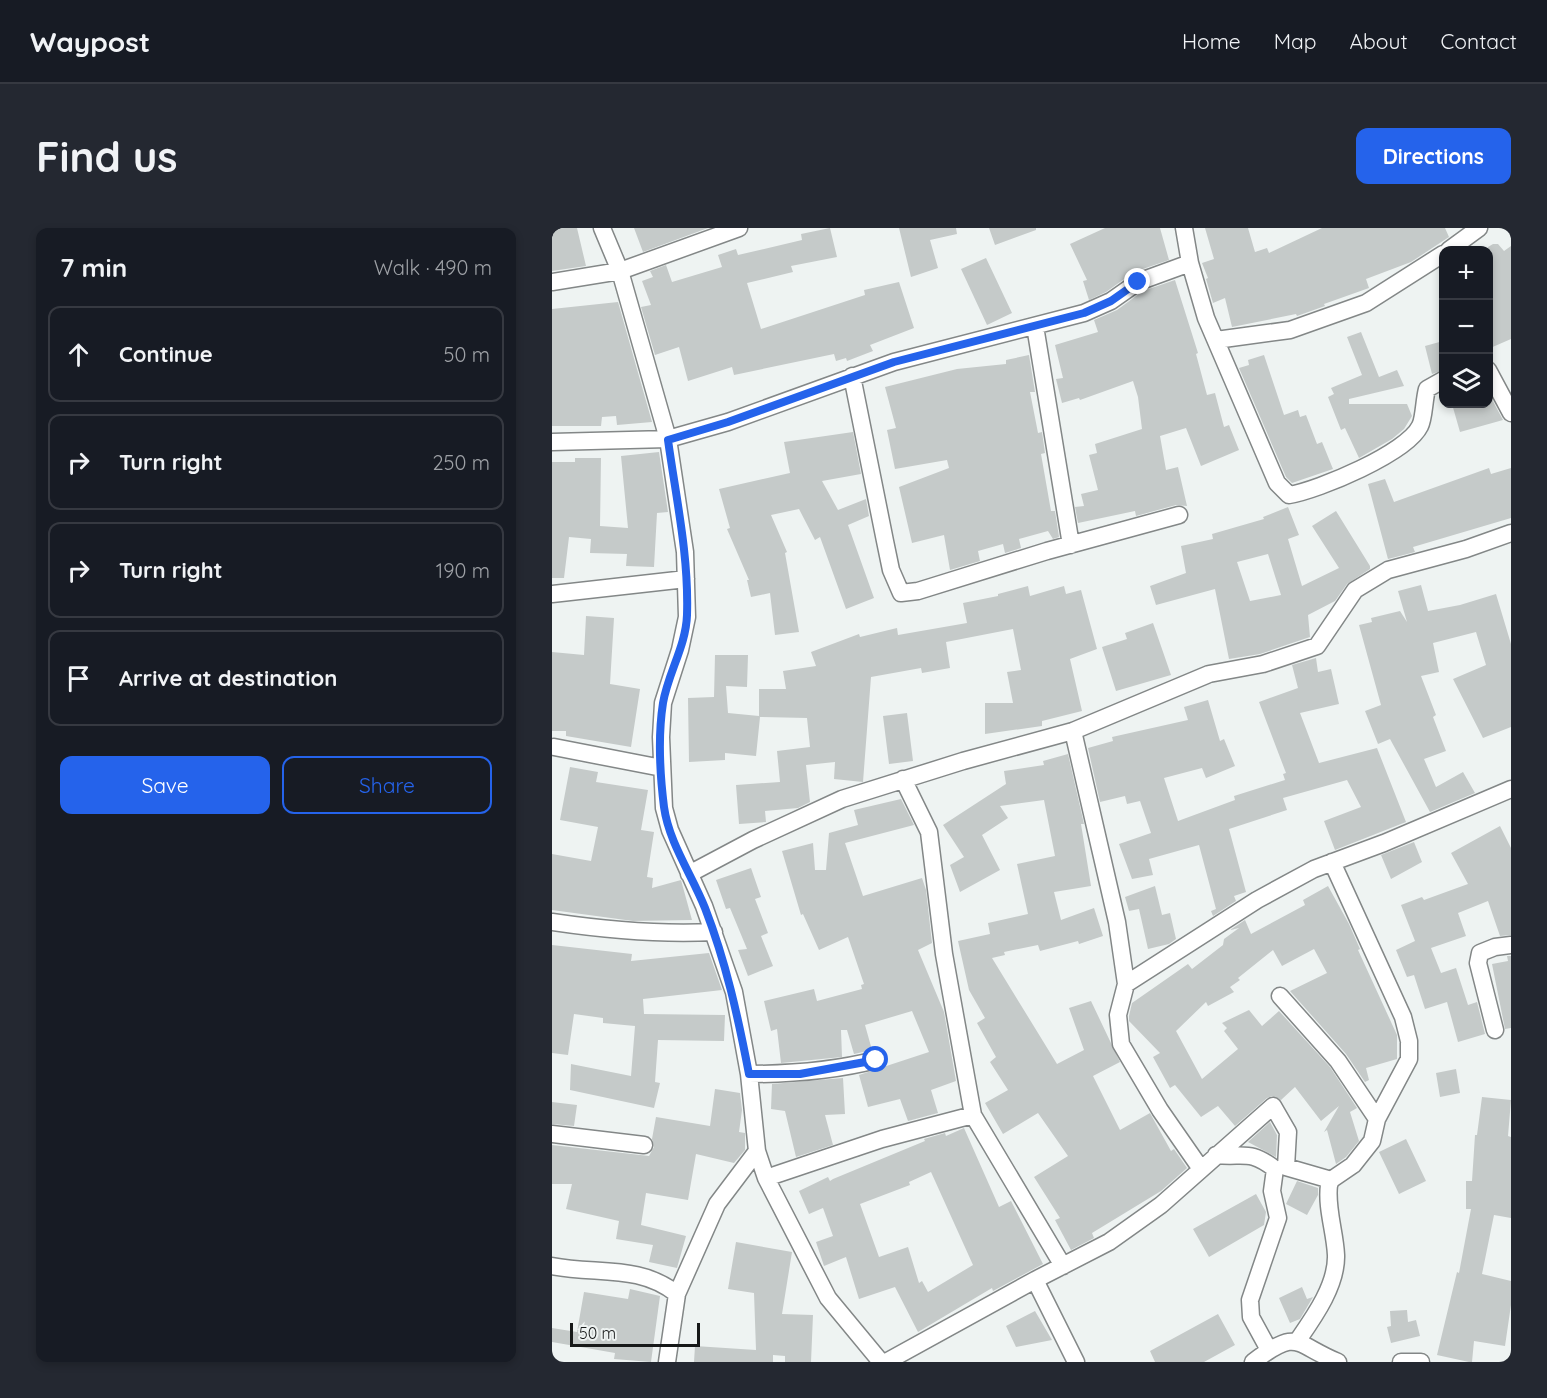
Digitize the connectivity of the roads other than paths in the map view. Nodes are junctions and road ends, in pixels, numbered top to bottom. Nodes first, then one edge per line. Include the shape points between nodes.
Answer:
1 (602, 228) edge
2 (739, 228) edge
3 (1184, 228) edge
4 (1479, 228) edge
5 (1454, 246) edge
6 (1439, 257) edge
7 (1190, 262) junction
8 (620, 271) junction
9 (552, 282) edge
10 (1035, 326) junction
11 (1216, 340) junction
12 (852, 376) junction
13 (1493, 379) edge
14 (1439, 382) edge
15 (1511, 411) edge
16 (668, 440) junction
17 (552, 442) edge
18 (1179, 515) dead end
19 (1511, 533) edge
20 (1071, 545) junction
21 (686, 579) junction
22 (552, 594) edge
23 (1073, 731) junction
24 (554, 747) dead end
25 (662, 768) junction
26 (903, 779) junction
27 (1511, 789) edge
28 (1332, 862) junction
29 (689, 874) junction
30 (552, 922) edge
31 (714, 932) junction
32 (1511, 945) edge
33 (1126, 984) junction
34 (1280, 996) dead end
35 (1495, 1030) dead end
36 (876, 1060) dead end
37 (749, 1074) junction
38 (973, 1115) junction
39 (1377, 1119) junction
40 (552, 1134) edge
41 (644, 1145) dead end
42 (757, 1151) junction
43 (1216, 1155) junction
44 (1201, 1169) junction
45 (766, 1178) junction
46 (1330, 1180) junction
47 (552, 1266) edge
48 (1063, 1266) junction
49 (1035, 1280) junction
50 (677, 1294) junction
51 (1298, 1340) junction
52 (1269, 1350) junction
53 (863, 1354) edge
54 (667, 1362) edge
55 (881, 1362) edge
56 (886, 1362) edge
57 (1076, 1362) edge
58 (1253, 1362) edge
59 (1338, 1362) edge
60 (1401, 1362) edge
61 (1421, 1362) edge

1 - 8 street
2 - 8 street
3 - 7 street
4 - 5 street
6 - 11 street via 1366,303 1290,330
7 - 10 street via 1138,282 1093,309
7 - 11 street
8 - 9 street
8 - 16 street
10 - 12 street via 952,345
10 - 20 street
11 - 14 street via 1277,483 1289,495 1331,483 1410,438 1421,425 1427,389
12 - 16 street
12 - 20 street via 891,570 901,593
13 - 15 street
16 - 17 street
16 - 21 street
18 - 20 street
19 - 23 street via 1388,570 1355,590 1317,646 1263,664 1209,674
21 - 22 street
21 - 25 street via 687,617 663,703
23 - 26 street
23 - 33 street
24 - 25 street
25 - 29 street via 664,808
26 - 29 street via 842,799
26 - 38 street via 929,832 942,944
27 - 28 street
28 - 33 street via 1257,900
28 - 39 street via 1403,1017 1409,1041 1409,1059
29 - 31 street
30 - 31 street via 608,931
31 - 37 street via 734,992
32 - 35 street via 1480,953 1478,963
33 - 44 street via 1118,1015 1121,1044
34 - 39 street via 1338,1061
36 - 37 street via 800,1074
37 - 42 street
38 - 45 street via 882,1139
38 - 48 street
39 - 46 street via 1372,1141 1353,1165
40 - 41 street
42 - 45 street
42 - 50 street via 717,1204
43 - 44 street
43 - 46 street via 1273,1106 1288,1132 1286,1167
43 - 52 street via 1250,1154 1275,1169 1272,1191 1278,1218 1250,1300 1251,1317
44 - 48 street via 1161,1205 1109,1242
45 - 53 street via 828,1298
46 - 51 street via 1336,1257 1318,1312
47 - 50 street via 644,1275
48 - 49 street
49 - 56 street
49 - 57 street
50 - 54 street
51 - 52 street via 1285,1341
51 - 59 street
52 - 58 street
53 - 55 street
60 - 61 street

